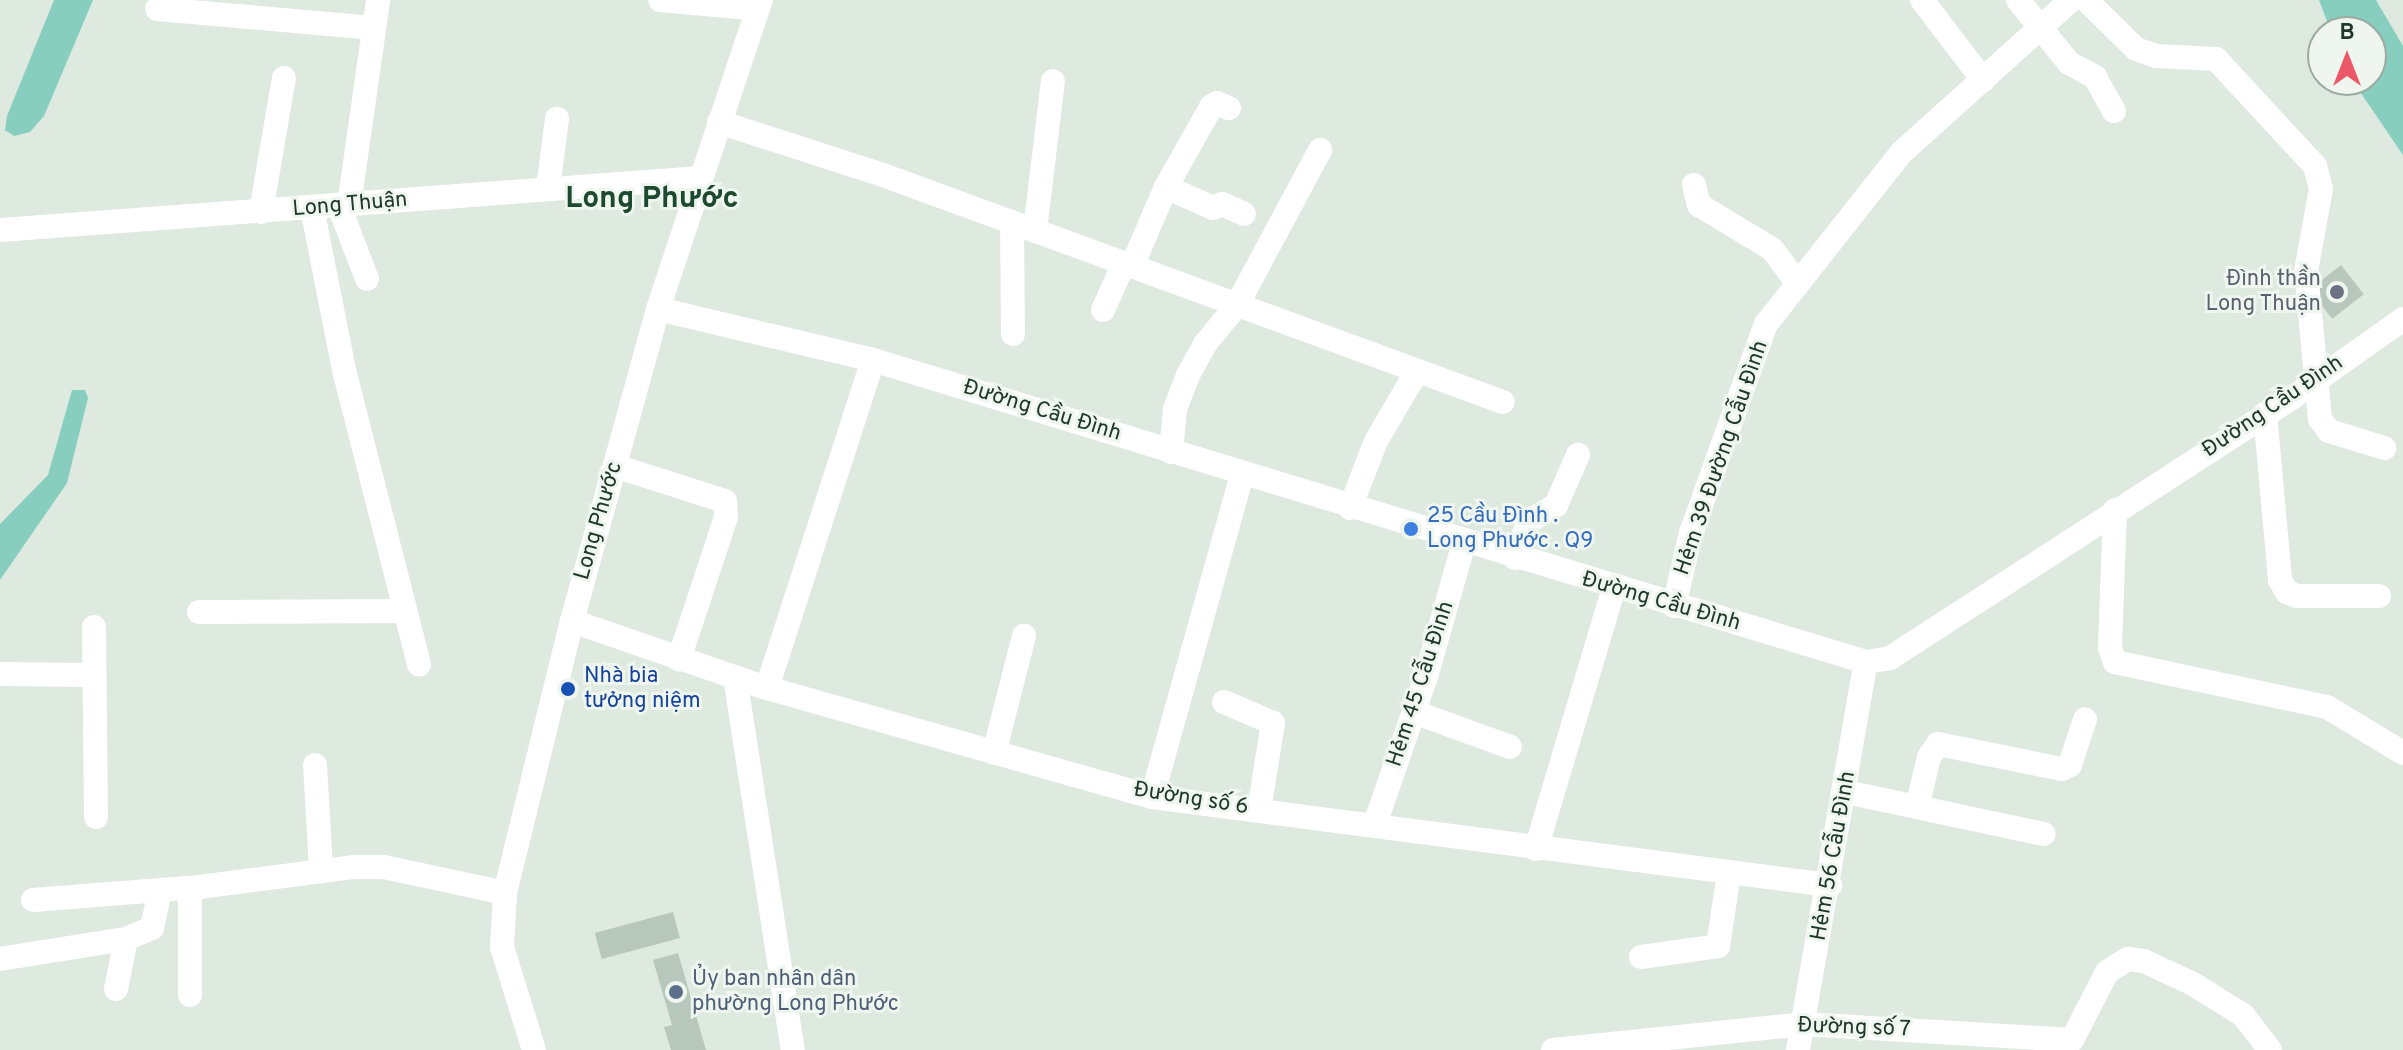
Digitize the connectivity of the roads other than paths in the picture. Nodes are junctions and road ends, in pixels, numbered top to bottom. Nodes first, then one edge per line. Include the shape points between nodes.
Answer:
1 (378, 0) edge
2 (660, 0) edge
3 (1922, 0) edge
4 (2018, 0) edge
5 (2071, 0) edge
6 (2086, 0) edge
7 (760, 4) edge
8 (157, 9) dead end
9 (2042, 26) junction
10 (374, 28) junction
11 (284, 78) dead end
12 (1983, 80) junction
13 (1053, 81) dead end
14 (1229, 108) dead end
15 (2114, 111) dead end
16 (557, 119) dead end
17 (719, 122) junction
18 (1320, 150) dead end
19 (700, 178) junction
20 (1694, 185) dead end
21 (1166, 187) junction
22 (548, 189) junction
23 (344, 205) junction
24 (312, 208) junction
25 (261, 212) junction
26 (1244, 214) dead end
27 (1012, 222) junction
28 (0, 230) edge
29 (1035, 231) junction
30 (1128, 264) junction
31 (367, 279) dead end
32 (1796, 281) junction
33 (1237, 305) junction
34 (658, 309) junction
35 (1103, 310) dead end
36 (2403, 319) edge
37 (1013, 334) dead end
38 (873, 360) junction
39 (1417, 371) junction
40 (2313, 383) junction
41 (1503, 402) dead end
42 (2265, 414) junction
43 (2384, 448) dead end
44 (1171, 452) junction
45 (1578, 455) dead end
46 (615, 466) junction
47 (1242, 475) junction
48 (1350, 508) junction
49 (2115, 510) junction
50 (1464, 543) junction
51 (1515, 558) junction
52 (1614, 588) junction
53 (2379, 596) dead end
54 (1674, 606) junction
55 (405, 611) junction
56 (199, 612) dead end
57 (572, 621) junction
58 (94, 627) dead end
59 (1024, 636) dead end
60 (679, 659) junction
61 (1866, 662) junction
62 (419, 665) dead end
63 (0, 674) edge
64 (94, 675) junction
65 (735, 677) junction
66 (767, 688) junction
67 (1224, 702) dead end
68 (1414, 712) junction
69 (2085, 719) dead end
70 (1510, 747) dead end
71 (994, 753) junction
72 (2403, 753) edge
73 (315, 765) dead end
74 (1846, 792) junction
75 (1152, 797) junction
76 (1917, 807) junction
77 (1259, 810) junction
78 (96, 817) dead end
79 (1375, 824) junction
80 (2044, 834) dead end
81 (1536, 849) junction
82 (321, 870) junction
83 (1729, 873) junction
84 (1830, 885) junction
85 (190, 888) junction
86 (160, 891) junction
87 (505, 893) junction
88 (33, 900) dead end
89 (126, 939) junction
90 (1641, 957) dead end
91 (0, 959) edge
92 (116, 989) dead end
93 (190, 995) dead end
94 (1803, 1024) junction
95 (1687, 1041) edge
96 (2071, 1045) edge
97 (534, 1050) edge
98 (793, 1050) edge
99 (1553, 1050) edge
100 (1798, 1050) edge
101 (2270, 1050) edge

1 - 10 street
2 - 7 street
3 - 12 street
4 - 9 street
5 - 9 street, Hẻm 39 Đường Cẫu Đình
6 - 40 street via 2136,49 2156,56 2216,59 2315,166 2321,189 2306,271
7 - 17 street, Long Phước
8 - 10 street
9 - 12 street, Hẻm 39 Đường Cẫu Đình
9 - 15 street via 2069,63 2095,77
10 - 23 street
11 - 25 street
12 - 32 street, Hẻm 39 Đường Cẫu Đình via 1895,160
13 - 29 street
14 - 21 street via 1217,103 1211,107
16 - 22 street
17 - 19 street, Long Phước
17 - 27 street
18 - 33 street
19 - 22 street, Long Thuận
19 - 34 street, Long Phước
20 - 32 street via 1699,205 1772,249
21 - 26 street via 1213,208 1222,204
21 - 30 street
22 - 23 street, Long Thuận
23 - 24 street, Long Thuận
23 - 31 street
24 - 25 street, Long Thuận
24 - 55 street via 344,370
25 - 28 street, Long Thuận
27 - 29 street
27 - 37 street
29 - 30 street
30 - 33 street
30 - 35 street
32 - 54 street, Hẻm 39 Đường Cẫu Đình via 1766,324 1691,533
33 - 39 street
33 - 44 street via 1188,375 1175,409
34 - 38 street, Đường Cầu Đình
34 - 46 street, Long Phước
36 - 40 street, Đường Cầu Đình
38 - 44 street, Đường Cầu Đình
38 - 66 street
39 - 41 street
39 - 48 street via 1376,441
40 - 42 street, Đường Cầu Đình
40 - 43 street via 2322,427
42 - 49 street, Đường Cầu Đình
42 - 53 street via 2280,580 2287,592
44 - 47 street, Đường Cầu Đình
45 - 51 street via 1556,505 1528,522
46 - 57 street, Long Phước
46 - 60 street via 725,501 726,517
47 - 48 street, Đường Cầu Đình
47 - 75 street
48 - 50 street, Đường Cầu Đình
49 - 61 street, Đường Cầu Đình via 1890,658
49 - 72 street via 2110,648 2115,662 2327,707
50 - 51 street, Đường Cầu Đình
50 - 68 street, Hẻm 45 Cẫu Đình
51 - 52 street, Đường Cầu Đình
52 - 54 street, Đường Cầu Đình
52 - 81 street
54 - 61 street, Đường Cầu Đình
55 - 56 street
55 - 62 street
57 - 60 street, Đường số 6
57 - 87 street, Long Phước
58 - 64 street
59 - 71 street
60 - 65 street, Đường số 6
61 - 74 street, Hẻm 56 Cẫu Đình
63 - 64 street
64 - 78 street
65 - 66 street, Đường số 6
65 - 98 street
66 - 71 street, Đường số 6
67 - 77 street via 1273,723
68 - 70 street
68 - 79 street, Hẻm 45 Cẫu Đình
69 - 76 street via 2070,765 2062,769 1938,744 1929,757
71 - 75 street, Đường số 6
73 - 82 street
74 - 76 street
74 - 84 street, Hẻm 56 Cẫu Đình
75 - 77 street, Đường số 6
76 - 80 street
77 - 79 street, Đường số 6
79 - 81 street, Đường số 6
81 - 83 street, Đường số 6
82 - 85 street
82 - 87 street via 384,867
83 - 84 street, Đường số 6
83 - 90 street via 1718,946
84 - 94 street, Hẻm 56 Cẫu Đình
85 - 86 street
85 - 93 street
86 - 88 street
86 - 89 street via 152,928
87 - 97 street, Long Phước via 500,937
89 - 91 street
89 - 92 street
94 - 95 street, Đường số 7
94 - 96 street, Đường số 7
94 - 100 street, Hẻm 56 Cẫu Đình
95 - 99 street, Đường số 7
96 - 101 street, Đường số 7 via 2107,972 2128,959 2193,984 2243,1015

